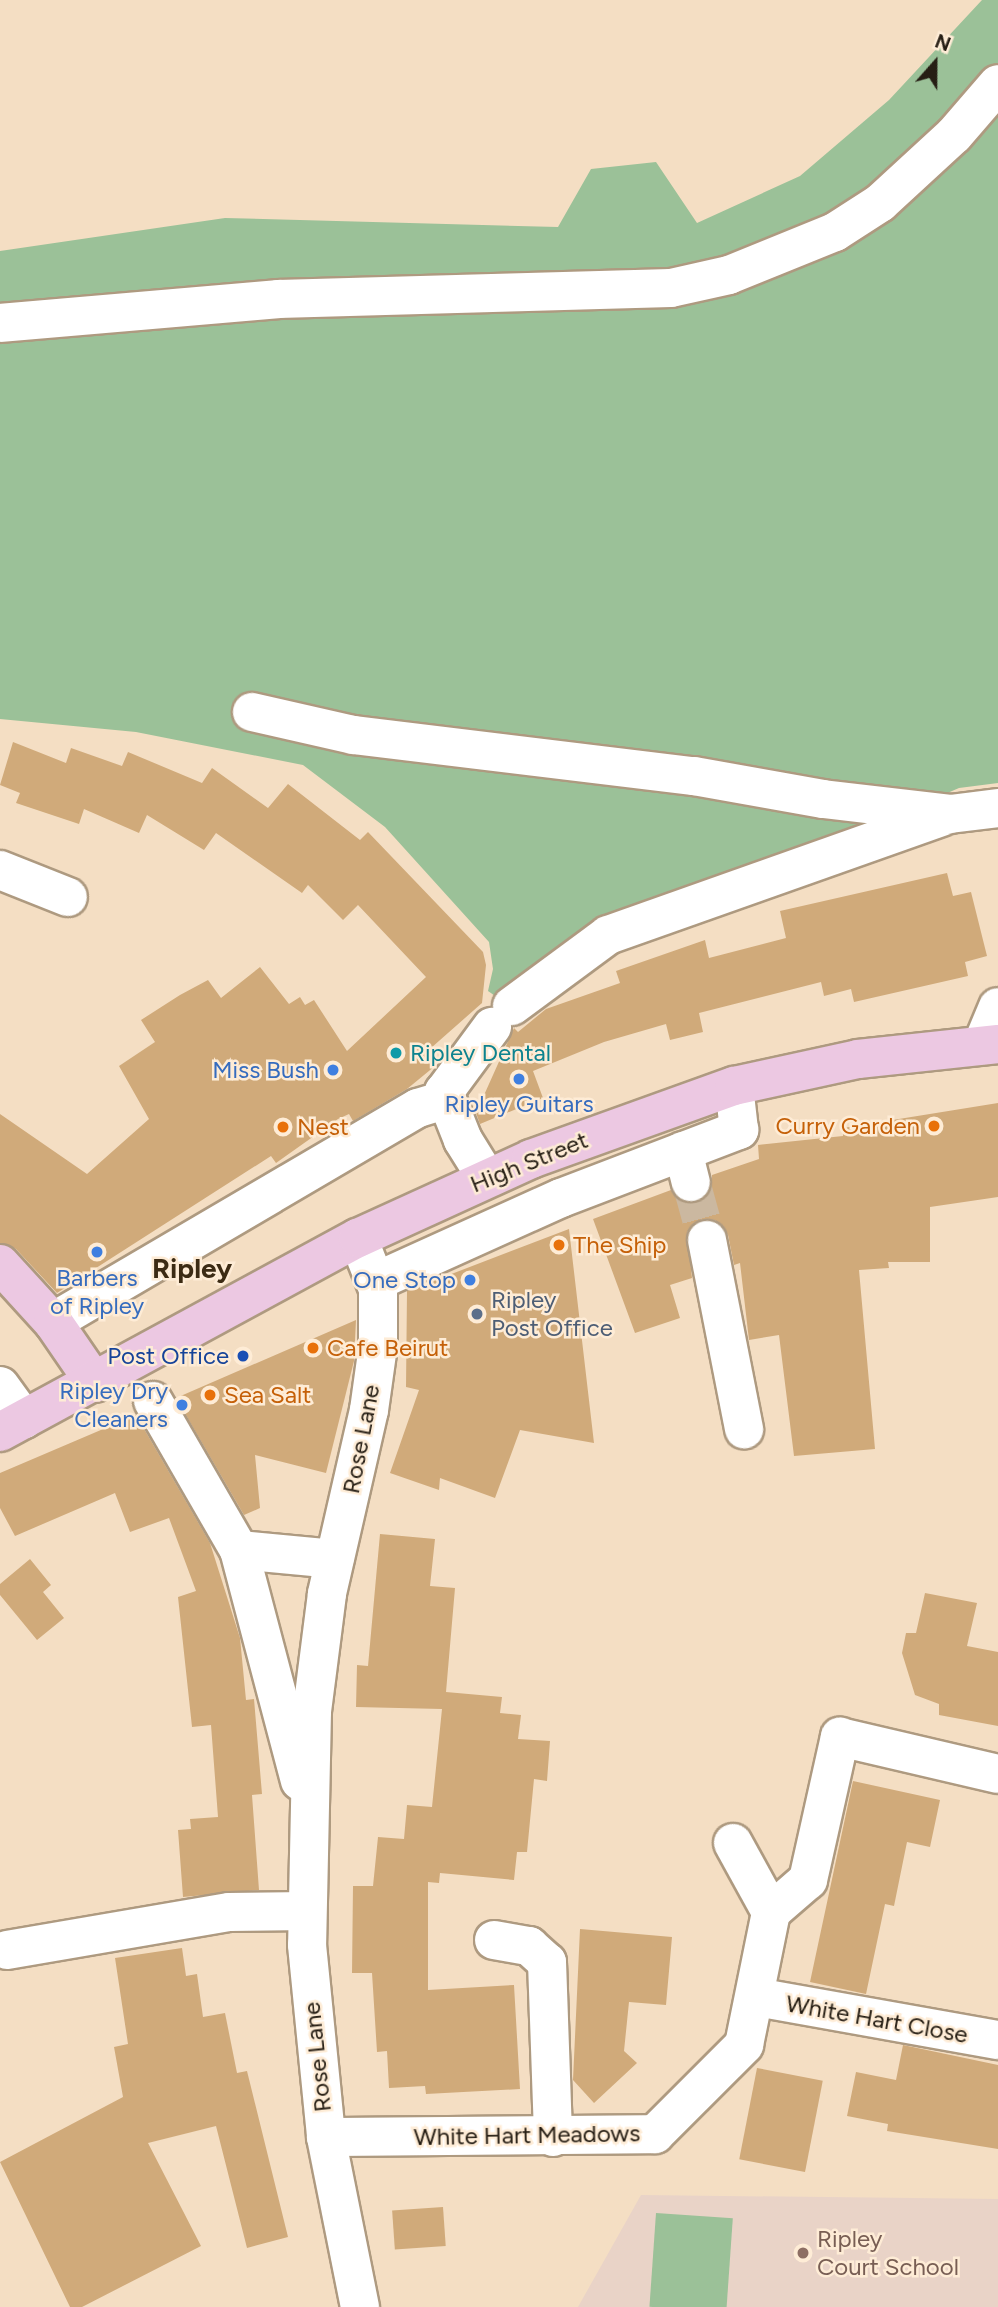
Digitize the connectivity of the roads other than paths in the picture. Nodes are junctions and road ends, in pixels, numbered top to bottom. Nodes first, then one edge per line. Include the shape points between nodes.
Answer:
1 (998, 84) edge
2 (0, 323) edge
3 (252, 712) dead end
4 (998, 808) edge
5 (950, 814) junction
6 (0, 870) edge
7 (68, 897) dead end
8 (998, 1007) edge
9 (990, 1045) edge
10 (734, 1086) junction
11 (444, 1100) junction
12 (486, 1177) junction
13 (358, 1238) junction
14 (707, 1240) tunnel mouth
15 (0, 1264) edge
16 (377, 1281) junction
17 (53, 1322) junction
18 (95, 1383) junction
19 (0, 1386) edge
20 (153, 1401) dead end
21 (12, 1426) edge
22 (744, 1429) dead end
23 (239, 1550) junction
24 (335, 1559) junction
25 (998, 1774) edge
26 (307, 1804) junction
27 (733, 1843) dead end
28 (307, 1911) junction
29 (771, 1912) junction
30 (494, 1940) dead end
31 (7, 1950) dead end
32 (756, 1997) junction
33 (998, 2040) edge
34 (326, 2137) junction
35 (554, 2137) junction
36 (360, 2307) edge

1 - 2 street via 954,135 880,203 780,258 717,278 671,288 278,299
3 - 5 street via 353,736 694,776
4 - 5 street
5 - 11 street via 608,935 502,1017 447,1081
6 - 7 street
8 - 9 street
9 - 10 main road, High Street via 858,1059
10 - 12 main road, High Street
10 - 16 street via 739,1129 687,1166 549,1203
11 - 12 street
11 - 17 street via 418,1108
12 - 13 main road, High Street
13 - 16 street, Rose Lane
13 - 18 main road, High Street
14 - 22 street
15 - 17 main road
16 - 24 street, Rose Lane via 379,1321 369,1410
17 - 18 main road
18 - 21 main road, High Street
19 - 21 street
20 - 23 street, Rose Lane
23 - 24 street
23 - 26 street, Rose Lane via 275,1702
24 - 26 street, Rose Lane via 312,1711
25 - 29 street via 839,1737 808,1880
26 - 28 street, Rose Lane
27 - 29 street
28 - 31 street via 229,1912
28 - 34 street, Rose Lane
29 - 32 street, White Hart Meadows
30 - 35 street via 529,1946 547,1962
32 - 33 street, White Hart Close
32 - 35 street, White Hart Meadows via 744,2045 655,2134
34 - 35 street, White Hart Meadows
34 - 36 street, Rose Lane

